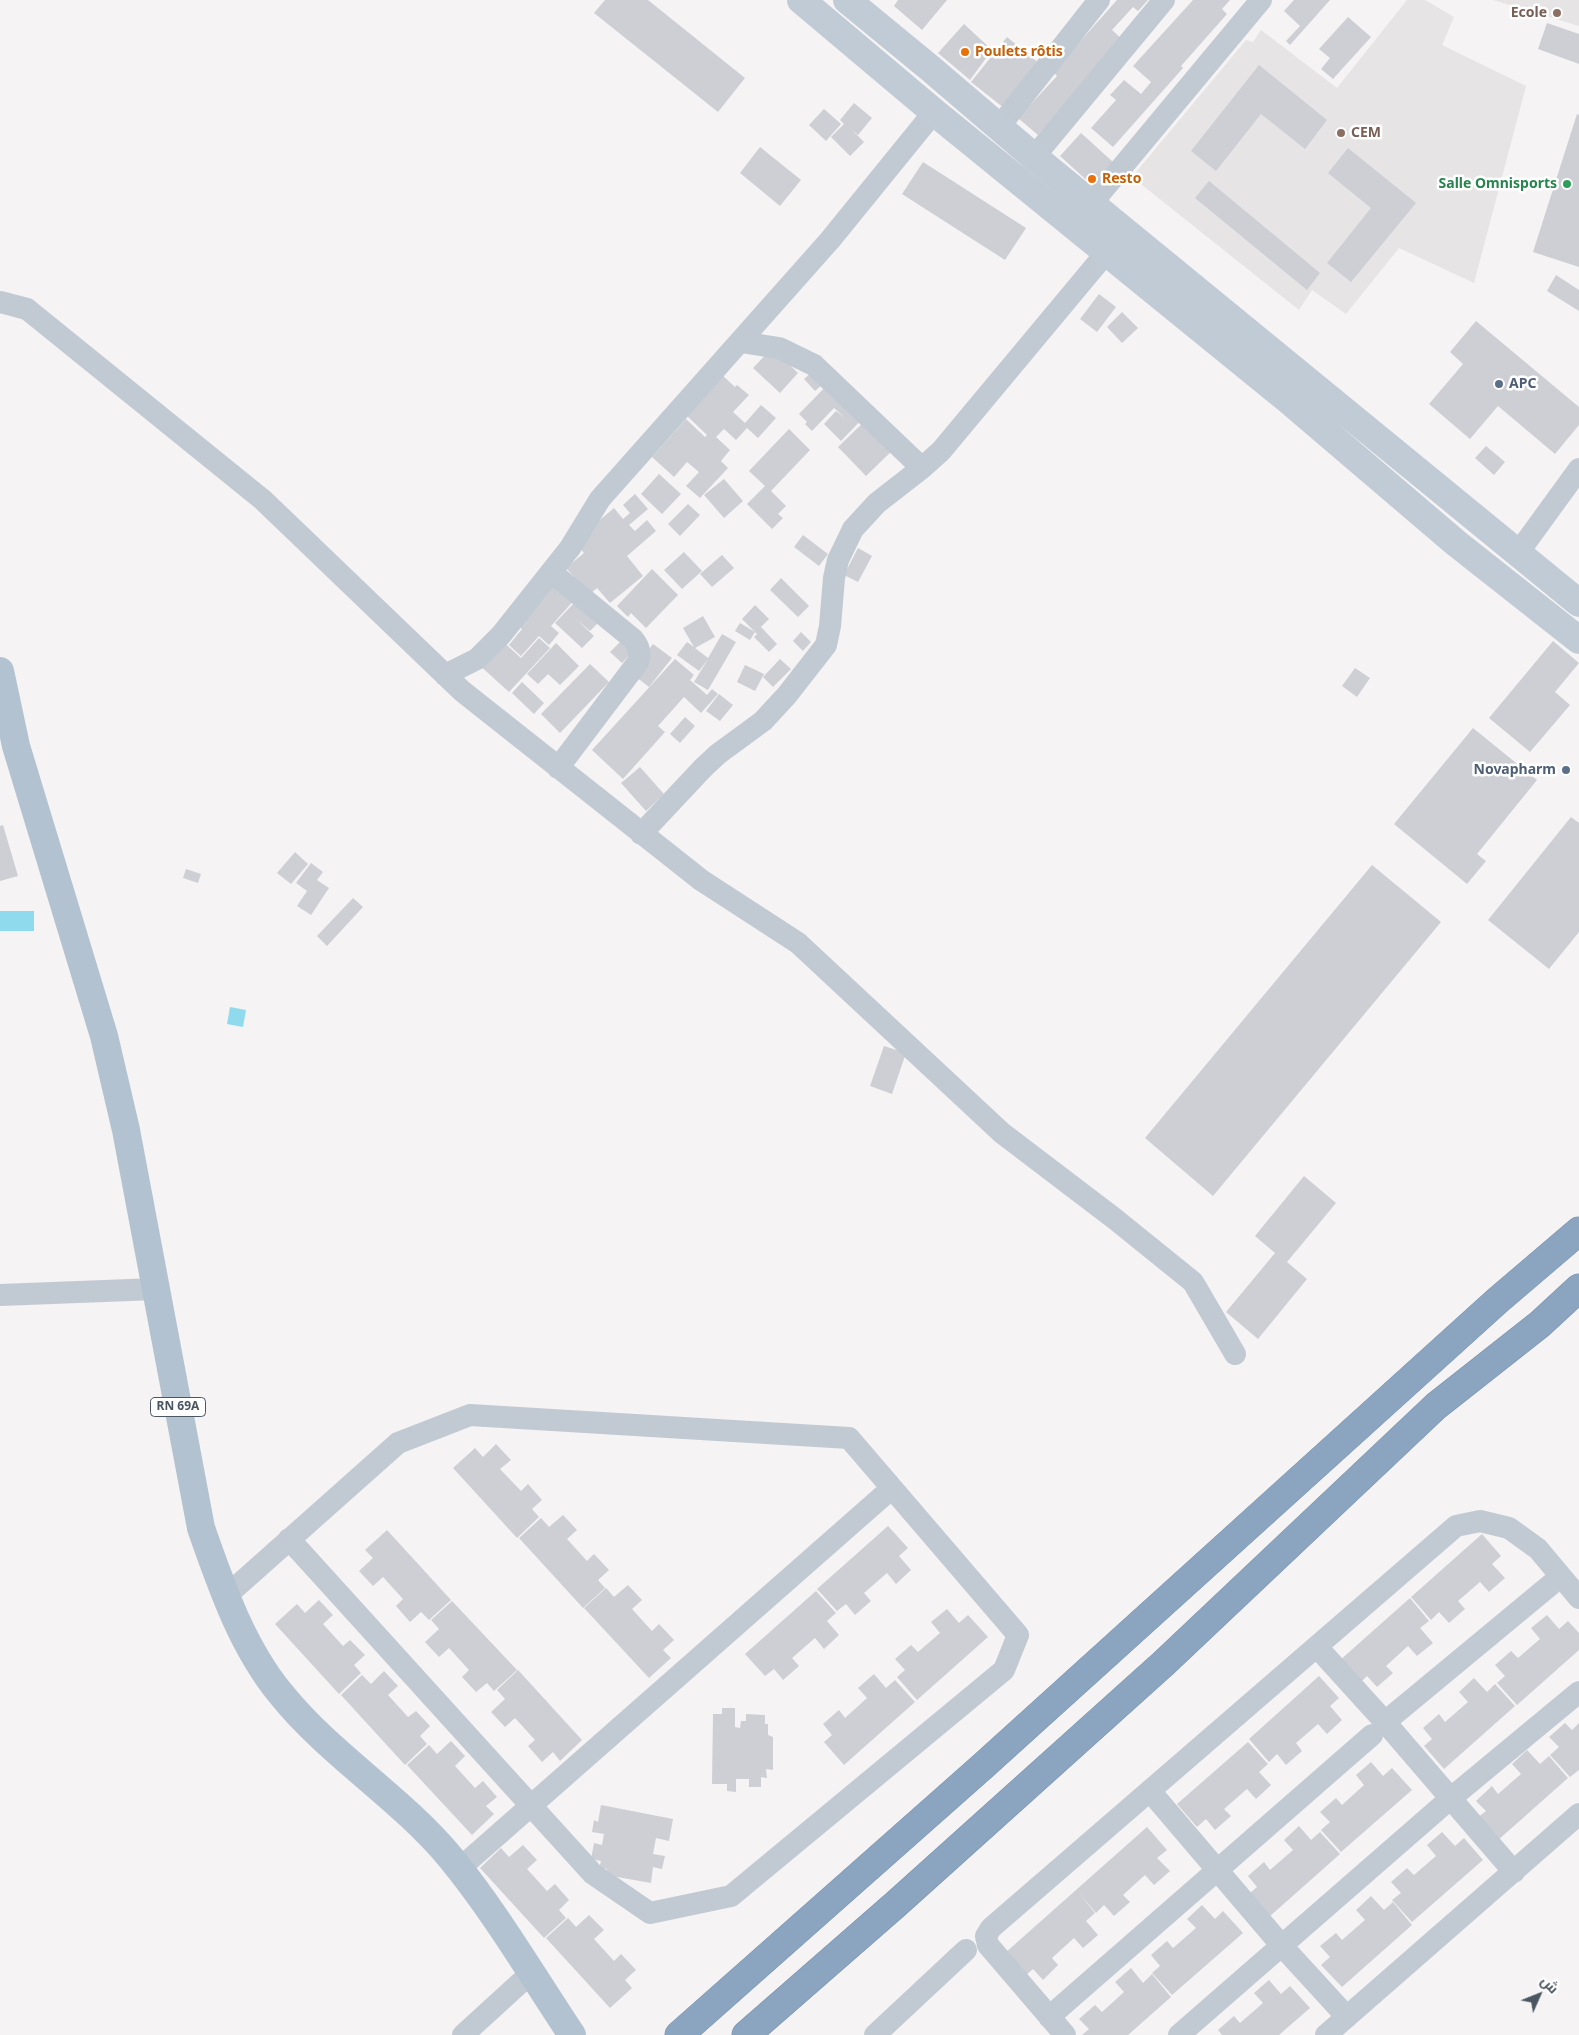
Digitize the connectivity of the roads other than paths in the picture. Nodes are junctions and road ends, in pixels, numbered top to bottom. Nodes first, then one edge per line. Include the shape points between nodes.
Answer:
1 (801, 0) edge
2 (1099, 0) edge
3 (1164, 0) edge
4 (1261, 0) edge
5 (855, 3) edge
6 (934, 112) junction
7 (999, 127) junction
8 (1034, 157) junction
9 (1092, 204) junction
10 (1106, 253) junction
11 (0, 302) edge
12 (741, 342) junction
13 (922, 468) junction
14 (1579, 469) edge
15 (1518, 553) junction
16 (551, 572) junction
17 (1579, 602) edge
18 (1579, 640) edge
19 (0, 671) edge
20 (445, 675) junction
21 (2, 700) edge
22 (558, 768) junction
23 (641, 834) junction
24 (1579, 1231) edge
25 (1579, 1288) edge
26 (156, 1289) junction
27 (0, 1295) edge
28 (1235, 1354) dead end
29 (892, 1488) junction
30 (289, 1540) junction
31 (1560, 1577) junction
32 (226, 1596) junction
33 (1579, 1598) edge
34 (1317, 1646) junction
35 (1579, 1692) edge
36 (1378, 1728) junction
37 (1150, 1791) junction
38 (1451, 1798) junction
39 (531, 1805) junction
40 (1579, 1814) edge
41 (459, 1869) junction
42 (1217, 1870) junction
43 (1514, 1872) junction
44 (1282, 1946) junction
45 (966, 1950) dead end
46 (532, 1972) junction
47 (1050, 2017) junction
48 (1346, 2017) junction
49 (464, 2035) edge
50 (572, 2035) edge
51 (679, 2035) edge
52 (746, 2035) edge
53 (875, 2035) edge
54 (1065, 2035) edge
55 (1179, 2035) edge
56 (1326, 2035) edge

1 - 6 main road
2 - 7 street
3 - 8 street
4 - 9 street
5 - 7 main road
6 - 10 main road
6 - 12 street via 830,240
7 - 8 main road
8 - 9 main road
9 - 15 main road
10 - 13 street via 941,451
10 - 18 main road via 1293,404 1456,543
11 - 20 street via 27,309 263,500
12 - 13 street via 779,348 814,366
12 - 16 street via 600,499
13 - 23 street via 877,503 853,529 838,560 826,645 763,721 718,754
14 - 15 street
15 - 17 main road
16 - 20 street via 490,648 477,659
16 - 22 street via 633,639 640,656
19 - 21 main road, RN 69A
20 - 22 street
21 - 26 main road, RN 69A via 104,1036 126,1130
22 - 23 street
23 - 28 street via 701,880 798,943 1002,1133 1193,1282
24 - 51 highway
25 - 52 highway via 1540,1324 1436,1406 1164,1663
26 - 27 street
26 - 32 main road, RN 69A via 201,1528
29 - 30 street via 849,1438 470,1415 398,1443
29 - 39 street
29 - 39 street via 1018,1635 1004,1670 732,1896 650,1913 593,1874
30 - 32 street
30 - 39 street
31 - 33 street
31 - 34 street via 1538,1549 1509,1528 1480,1520 1456,1526
31 - 36 street
32 - 41 main road, RN 69A via 252,1652 281,1694 334,1750 410,1816
34 - 36 street
34 - 37 street
35 - 38 street
36 - 38 street
36 - 42 street
37 - 42 street
37 - 47 street via 986,1936 996,1956
38 - 43 street
38 - 44 street
39 - 41 street
40 - 43 street
41 - 46 main road, RN 69A
42 - 44 street
42 - 47 street
43 - 48 street
44 - 48 street
44 - 55 street
45 - 53 street
46 - 49 street
46 - 50 main road, RN 69A
47 - 54 street
48 - 56 street

